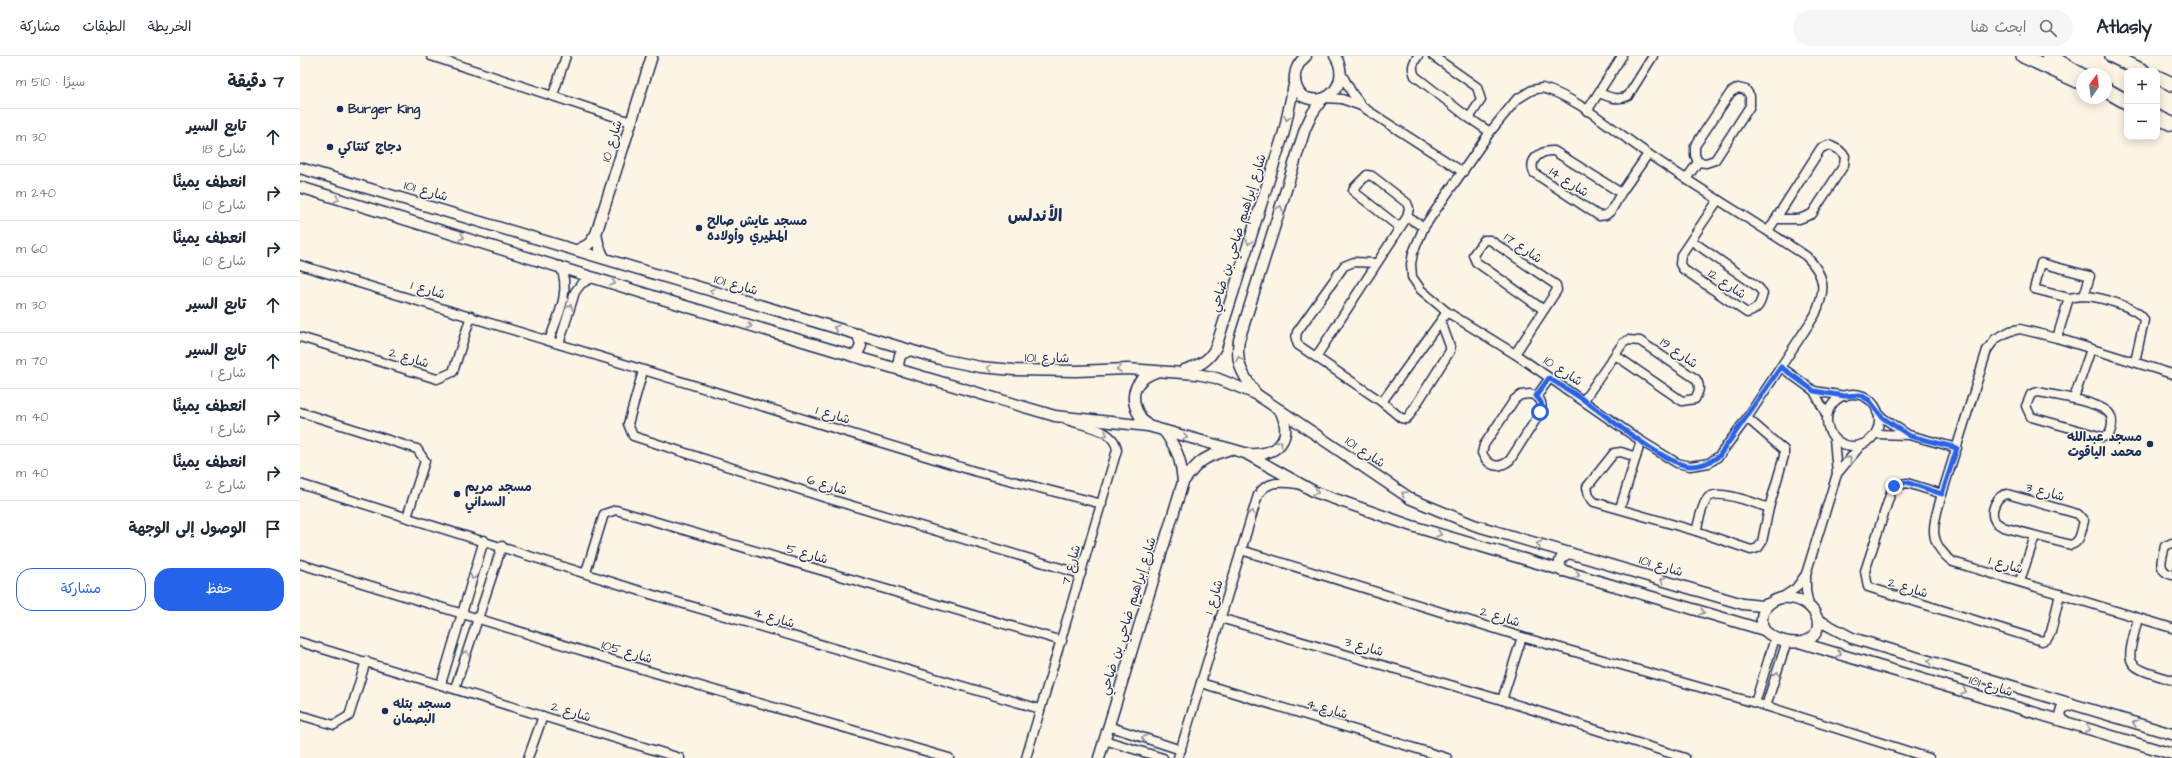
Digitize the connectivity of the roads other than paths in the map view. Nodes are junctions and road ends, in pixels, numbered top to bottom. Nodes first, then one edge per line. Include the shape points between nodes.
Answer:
1 (431, 56) edge
2 (566, 56) edge
3 (652, 56) edge
4 (1306, 56) edge
5 (1418, 56) edge
6 (1433, 56) edge
7 (1622, 56) edge
8 (1653, 56) edge
9 (2023, 56) edge
10 (2049, 56) edge
11 (2112, 56) edge
12 (1339, 62) edge
13 (2137, 68) edge
14 (2076, 72) edge
15 (2160, 78) edge
16 (1295, 80) junction
17 (2076, 80) edge
18 (2172, 84) edge
19 (1599, 93) junction
20 (2112, 94) edge
21 (553, 95) junction
22 (2112, 97) edge
23 (1323, 99) junction
24 (2124, 101) edge
25 (2124, 102) edge
26 (1361, 106) junction
27 (1587, 111) junction
28 (1469, 118) junction
29 (2160, 118) edge
30 (631, 122) junction
31 (2172, 124) edge
32 (1490, 132) junction
33 (1648, 154) junction
34 (1698, 162) junction
35 (300, 168) edge
36 (1463, 172) junction
37 (1687, 178) junction
38 (300, 182) edge
39 (300, 187) edge
40 (1621, 193) junction
41 (1718, 200) junction
42 (1407, 217) junction
43 (1778, 219) junction
44 (1399, 227) junction
45 (1424, 228) junction
46 (1768, 231) junction
47 (596, 234) junction
48 (1692, 241) junction
49 (578, 250) junction
50 (604, 258) junction
51 (1376, 263) junction
52 (300, 265) edge
53 (560, 266) junction
54 (594, 277) junction
55 (2084, 296) junction
56 (2069, 298) junction
57 (1544, 310) junction
58 (1447, 312) junction
59 (472, 316) junction
60 (1441, 322) junction
61 (858, 334) junction
62 (300, 338) edge
63 (2057, 338) junction
64 (549, 341) junction
65 (558, 344) junction
66 (2091, 349) junction
67 (910, 350) junction
68 (1515, 354) junction
69 (1615, 355) junction
70 (852, 356) junction
71 (1316, 358) junction
72 (2134, 362) junction
73 (1781, 367) junction
74 (643, 370) junction
75 (900, 370) junction
76 (1158, 372) junction
77 (1178, 372) junction
78 (2172, 374) edge
79 (1549, 378) junction
80 (1814, 391) junction
81 (1256, 394) junction
82 (1536, 396) junction
83 (1844, 396) junction
84 (2074, 398) junction
85 (1584, 400) junction
86 (1382, 402) junction
87 (1279, 408) junction
88 (300, 412) edge
89 (1877, 412) junction
90 (1055, 416) junction
91 (1827, 416) junction
92 (1747, 418) junction
93 (1148, 426) junction
94 (1164, 431) junction
95 (1875, 434) junction
96 (1910, 436) junction
97 (1834, 438) junction
98 (1641, 441) junction
99 (1861, 445) junction
100 (1957, 448) junction
101 (1231, 449) junction
102 (1245, 453) junction
103 (1636, 457) junction
104 (1837, 474) junction
105 (1183, 482) junction
106 (300, 484) edge
107 (1298, 484) junction
108 (1942, 494) junction
109 (1102, 504) junction
110 (1620, 508) junction
111 (1769, 508) junction
112 (407, 517) junction
113 (1696, 531) junction
114 (2035, 536) junction
115 (1519, 538) junction
116 (484, 540) junction
117 (2172, 543) edge
118 (502, 546) junction
119 (1241, 550) junction
120 (1570, 553) junction
121 (1509, 555) junction
122 (300, 564) edge
123 (1562, 571) junction
124 (586, 572) junction
125 (1081, 574) junction
126 (1806, 574) junction
127 (2172, 575) edge
128 (2020, 581) junction
129 (2060, 594) junction
130 (1781, 598) junction
131 (1768, 604) junction
132 (1809, 605) junction
133 (462, 614) junction
134 (478, 618) junction
135 (1220, 618) junction
136 (2138, 618) junction
137 (1818, 620) junction
138 (2172, 628) edge
139 (1764, 630) junction
140 (1522, 637) junction
141 (1774, 638) junction
142 (1062, 641) junction
143 (300, 642) edge
144 (1787, 642) junction
145 (1802, 643) junction
146 (366, 661) junction
147 (2172, 680) edge
148 (442, 684) junction
149 (1201, 684) junction
150 (455, 688) junction
151 (2030, 692) junction
152 (1502, 700) junction
153 (1755, 703) junction
154 (2072, 704) junction
155 (1766, 706) junction
156 (1040, 709) junction
157 (2022, 709) junction
158 (300, 715) edge
159 (543, 716) junction
160 (2063, 721) junction
161 (1108, 726) junction
162 (2172, 734) edge
163 (1104, 740) junction
164 (1181, 750) junction
165 (2172, 754) edge
166 (528, 758) edge
167 (680, 758) edge
168 (948, 758) edge
169 (1026, 758) edge
170 (1099, 758) edge
171 (1163, 758) edge
172 (1178, 758) edge
173 (1447, 758) edge
174 (1685, 758) edge
175 (1929, 758) edge

1 - 21 street
2 - 21 street
3 - 30 street, شارع 10
4 - 16 street, شارع إبراهيم ضاحي بن ضاحي via 1297,67
5 - 28 street via 1413,64 1414,76
6 - 28 street via 1477,88 1481,100
7 - 19 street
8 - 19 street via 1628,96 1616,99
9 - 17 highway
10 - 14 highway
11 - 13 highway
12 - 23 street via 1340,82 1336,90
12 - 26 street via 1352,93
15 - 18 highway
16 - 23 street via 1302,96 1310,100
16 -> 77 street, شارع إبراهيم ضاحي بن ضاحي via 1284,132 1216,347 1202,365
19 - 27 street
20 - 24 highway
21 - 30 street
22 - 25 highway
23 - 26 street via 1342,99
81 -> 23 street via 1241,370 1237,355 1239,340 1305,129
26 - 36 street
27 - 32 street, شارع 10 via 1554,91 1542,88 1532,90 1516,100
27 - 33 street, شارع 10
28 - 32 street
29 - 31 highway
30 - 47 street, شارع 10
32 - 36 street, شارع 10
33 - 37 street, شارع 10
33 - 40 street, شارع 14
34 - 34 street via 1695,146 1731,92 1738,88 1746,90 1750,96 1750,106 1727,142 1715,160
34 - 37 street
35 - 38 street via 303,173
35 - 49 street, شارع 101
36 - 45 street, شارع 10
37 - 41 street, شارع 10
39 -> 53 street
40 - 40 street, شارع 14 via 1611,211 1606,216 1599,216 1534,173 1533,164 1541,152 1554,151
41 - 46 street, شارع 10
41 - 48 street, شارع 12
42 - 44 street
42 - 44 street via 1407,203 1372,176 1367,175 1354,188 1353,192
42 - 45 street
43 - 43 street via 1821,148 1829,145 1839,150 1845,156 1844,165 1812,214 1799,219
43 - 46 street
44 - 51 street
45 - 58 street, شارع 10 via 1413,253 1412,277 1421,290
46 - 73 street, شارع 10 via 1806,256 1816,266 1823,290 1822,300 1815,315
47 - 49 street, شارع 10 via 589,244
47 - 50 street via 598,247
48 - 48 street, شارع 12 via 1681,255 1680,264 1683,270 1747,313 1754,311 1762,302 1763,293 1758,287
49 - 50 street, شارع 101
61 -> 50 street, شارع 101
51 - 71 street
51 - 71 street via 1354,262 1344,266 1297,332 1298,345
52 - 59 street, شارع 1
53 - 54 street
53 - 64 street via 565,288
65 -> 54 street via 575,292 580,284
54 -> 70 street
55 - 56 street
55 - 56 street via 2090,276 2041,263 2034,289
55 - 72 street via 2106,301 2142,315 2144,320
56 - 63 street
57 - 57 street, شارع 17 via 1557,290 1556,286 1490,240 1484,240 1473,255 1476,262
57 - 68 street, شارع 17
58 - 60 street
58 - 68 street, شارع 10
59 - 62 street, شارع 2 via 453,372 437,379
59 - 64 street, شارع 1
60 - 86 street
60 - 86 street via 1450,351 1410,416 1406,419 1400,418
61 - 67 street, شارع 101
61 - 70 street via 862,346 857,354
63 - 66 street, شارع 1
63 - 100 street, شارع 1 via 2020,329 1995,339 1988,350
64 - 65 street, شارع 1
65 - 74 street, شارع 1
66 - 72 street, شارع 1
66 - 84 street
67 - 75 street via 900,355
76 -> 67 street, شارع 101 via 1128,369 1007,370 940,359
68 - 79 street, شارع 10
69 - 69 street, شارع 19 via 1628,340 1640,341 1696,379 1699,392 1695,398 1682,401
69 - 85 street, شارع 19
70 - 75 street
71 - 86 street
72 - 78 street, شارع 1
73 - 80 street
73 - 92 street, شارع 10
74 - 109 street, شارع 1 via 974,471
74 - 125 street, شارع 6 via 628,424 633,436 826,498
75 - 90 street
76 - 77 street, شارع 101
76 - 93 street via 1146,376 1136,387 1134,401 1138,416
77 - 81 street, شارع 101 via 1216,378
79 - 82 street
79 - 85 street, شارع 10
80 - 83 street
80 - 91 street
81 - 87 street, شارع 101
82 - 82 street via 1521,395 1516,399 1484,445 1482,453 1489,464 1504,465 1510,460 1540,412 1541,401
83 - 89 street via 1860,395 1869,400
83 - 91 street via 1832,404
84 - 84 street via 2107,411 2112,418 2112,430 2109,435 2103,437 2031,417 2026,406 2031,394 2038,392
85 - 98 street, شارع 10
102 -> 87 street via 1261,455 1275,449 1285,437 1286,422
115 -> 87 street, شارع 101 via 1474,525 1411,499
88 - 112 street via 417,448 425,461
89 - 95 street via 1878,428
89 - 96 street
90 - 93 street
90 -> 109 street, شارع 7 via 1099,430 1114,440 1117,453
91 - 97 street via 1826,423
92 - 98 street, شارع 10 via 1719,456 1700,465 1677,463
92 - 111 street via 1784,450
93 - 94 street
94 -> 101 street
94 - 105 street, شارع إبراهيم ضاحي بن ضاحي via 1180,459
95 - 96 street
95 - 99 street
96 - 100 street
97 - 99 street via 1845,446
97 - 104 street
98 - 103 street
104 -> 99 street
100 - 108 street, شارع 1
101 - 102 street
101 - 105 street, شارع إبراهيم ضاحي بن ضاحي via 1210,455 1197,463
102 - 107 street
103 - 110 street
103 - 110 street via 1621,452 1614,453 1588,487 1589,496 1594,502
104 - 126 street
105 - 161 street, شارع إبراهيم ضاحي بن ضاحي
106 - 112 street, شارع 4
119 -> 107 street, شارع 1 via 1262,489 1266,485 1280,482
107 -> 121 street via 1412,526
108 - 128 street, شارع 1 via 1935,517 1933,537 1941,553 1953,562
108 - 129 street, شارع 2 via 1906,482 1894,486 1865,571 1868,587 2042,640 2047,639 2051,632
109 - 125 street, شارع 7
110 - 113 street
111 - 113 street via 1729,496 1713,495 1707,498
111 - 113 street via 1762,542 1758,548 1751,550
112 - 116 street, شارع 4
114 - 114 street, شارع 3 via 2002,527 1995,520 1993,514 2001,495 2007,494 2078,514 2084,521 2076,544
114 - 128 street
120 -> 115 street, شارع 101
115 - 121 street via 1518,551
116 - 118 street, شارع 4
116 -> 133 street
117 - 127 street via 2165,546 2160,563 2166,574
118 - 124 street, شارع 4
118 - 134 street
119 - 135 street, شارع 1
119 - 140 street, شارع 2
120 - 123 street via 1560,558
131 -> 120 street, شارع 101 via 1743,604
121 - 123 street
122 - 133 street, شارع 105
123 -> 139 street
124 - 142 street, شارع 5 via 604,514 616,510
124 - 156 street, شارع 4 via 650,594
125 - 142 street, شارع 7
126 - 130 street via 1796,588
126 - 132 street
128 - 129 street, شارع 1
129 - 136 street, شارع 1
130 - 131 street
130 - 132 street via 1796,599
131 - 139 street via 1761,618
132 - 137 street
133 - 134 street, شارع 105
133 - 148 street
150 -> 134 street
134 - 168 street, شارع 105
135 - 149 street, شارع 1
135 - 152 street, شارع 3
136 - 138 street, شارع 1
136 - 147 street via 2129,656 2132,664 2140,670
137 - 145 street via 1816,634
151 -> 137 street, شارع 101 via 1852,638
139 - 141 street
140 - 152 street
140 - 153 street, شارع 2
141 - 144 street
141 - 153 street
142 - 156 street, شارع 7
143 - 146 street, شارع 2
144 - 145 street
155 -> 144 street
145 -> 157 street, شارع 101
146 - 148 street, شارع 2
146 - 158 street via 349,716 334,725
148 - 150 street, شارع 2
149 - 164 street, شارع 1
149 - 173 street, شارع 4
150 - 159 street, شارع 2
151 - 154 street, شارع 101
151 - 157 street via 2031,705
152 - 174 street, شارع 3
153 - 155 street, شارع 2
154 - 160 street via 2062,708 2060,715
162 -> 154 street, شارع 101
155 - 175 street, شارع 2
156 - 169 street, شارع 7
157 - 160 street, شارع 101
159 - 166 street
159 - 167 street, شارع 2
160 -> 165 street, شارع 101
161 - 163 street, شارع إبراهيم ضاحي بن ضاحي
164 -> 161 street
163 - 170 street, شارع إبراهيم ضاحي بن ضاحي
163 - 171 street
164 - 172 street, شارع 1

